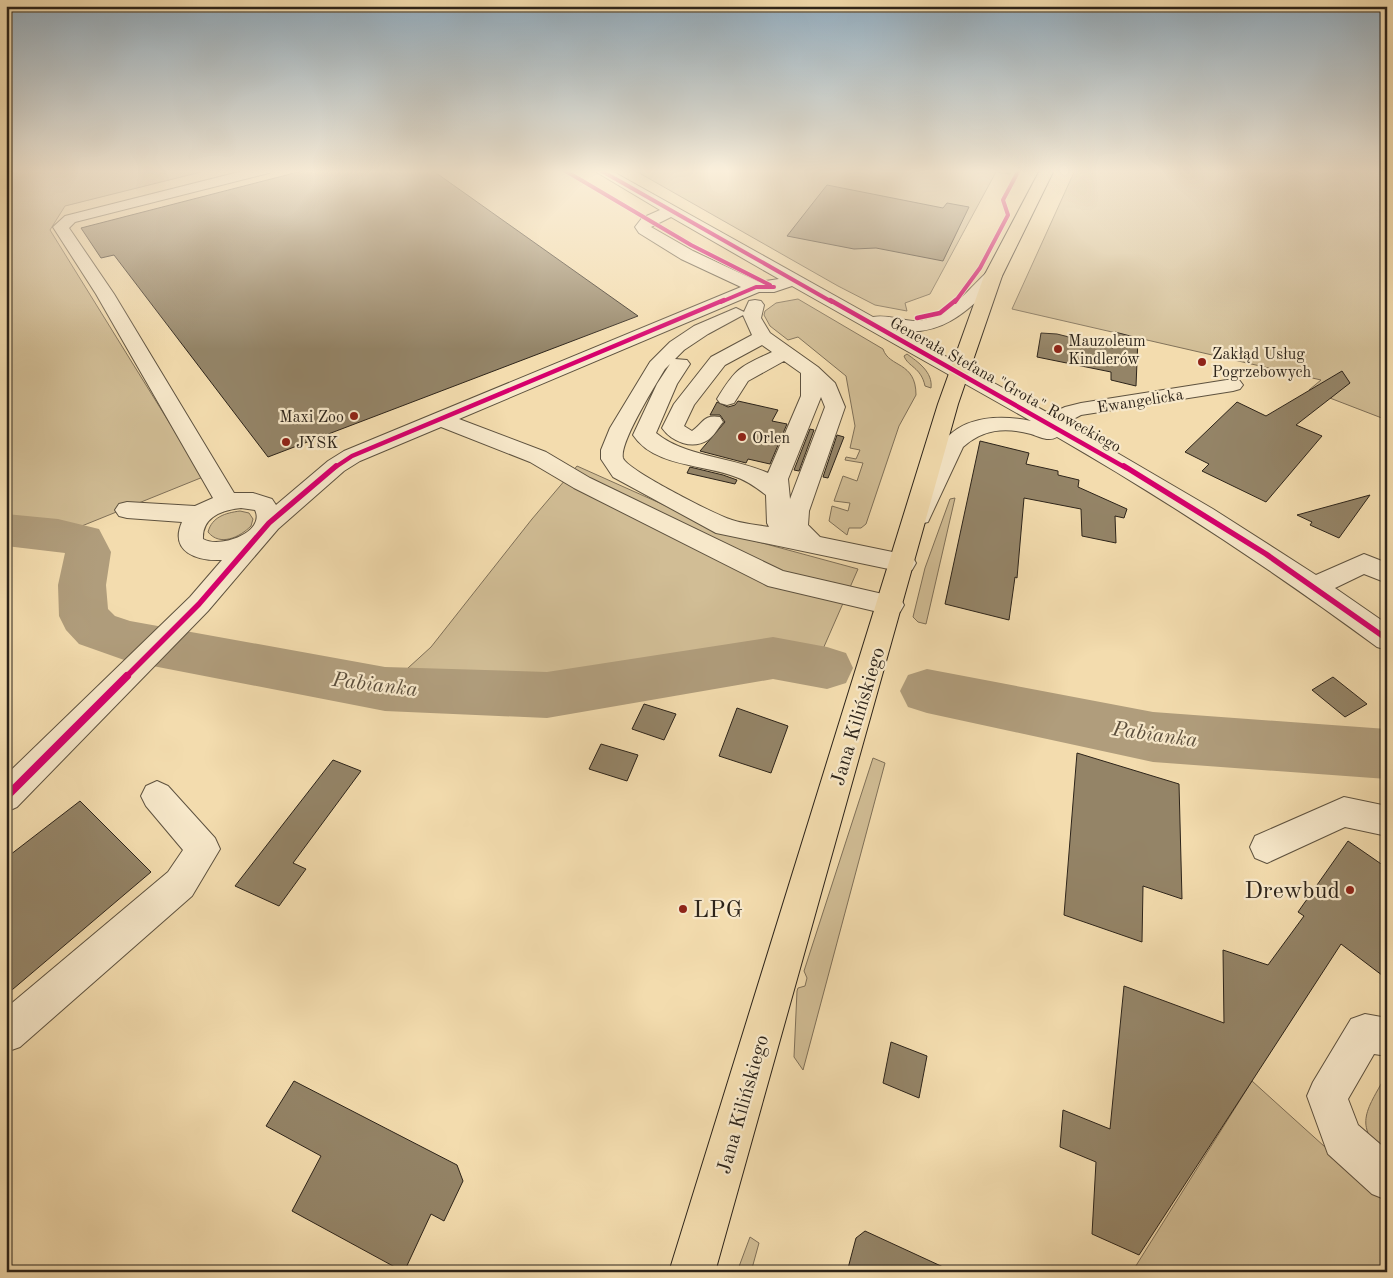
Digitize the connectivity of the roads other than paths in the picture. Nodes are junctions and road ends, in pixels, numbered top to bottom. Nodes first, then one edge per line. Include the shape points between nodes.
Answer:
1 (63, 230) edge
2 (646, 230) edge
3 (695, 230) edge
4 (1017, 230) edge
5 (993, 276) junction
6 (769, 290) junction
7 (835, 303) junction
8 (722, 319) junction
9 (763, 337) junction
10 (786, 353) junction
11 (811, 370) junction
12 (960, 372) junction
13 (1233, 385) dead end
14 (727, 399) dead end
15 (440, 418) junction
16 (712, 422) dead end
17 (1050, 423) junction
18 (622, 428) junction
19 (336, 466) junction
20 (1127, 468) junction
21 (777, 500) junction
22 (227, 502) junction
23 (258, 502) junction
24 (127, 510) dead end
25 (200, 515) junction
26 (262, 531) junction
27 (804, 542) junction
28 (906, 551) junction
29 (1387, 574) edge
30 (1314, 587) junction
31 (891, 605) junction
32 (1387, 639) edge
33 (157, 796) dead end
34 (6, 797) edge
35 (1387, 820) edge
36 (1267, 847) dead end
37 (6, 1034) edge
38 (1387, 1037) edge
39 (1387, 1179) edge
40 (692, 1272) edge

1 - 22 street via 110,302
2 - 6 street via 687,254
3 - 6 street, Generała Stefana "Grota" Roweckiego
4 - 5 main road, Jana Kilińskiego
5 - 7 street via 956,312 934,325 888,324
5 - 12 main road, Jana Kilińskiego
6 - 7 street, Generała Stefana "Grota" Roweckiego
6 - 8 street
6 - 9 street via 752,318
6 - 15 street
7 - 12 street, Generała Stefana "Grota" Roweckiego
8 - 18 street via 677,346 657,366
8 - 21 street via 688,352 667,384 644,435 652,444 666,450 736,468 764,480
9 - 10 street
9 - 16 street via 718,361 684,404 673,428 688,438 698,438 705,434
10 - 11 street
10 - 14 street via 740,377
11 - 21 street via 812,396 777,479
11 - 27 street via 828,387 835,407 797,511 796,527
12 - 17 street, Generała Stefana "Grota" Roweckiego
12 - 28 main road, Jana Kilińskiego
13 - 17 street, Ewangelicka via 1081,409
15 - 19 street
15 - 31 street via 538,457 582,483 776,580
17 - 20 street, Generała Stefana "Grota" Roweckiego
18 - 21 street via 628,441 653,458 756,489
18 - 27 street via 612,450 612,459 621,472 725,527
19 - 23 street
19 - 26 street
20 - 28 street via 1062,438 1021,425 997,423 973,428 954,444
20 - 30 street, Generała Stefana "Grota" Roweckiego
21 - 27 street via 779,523 785,533
22 - 23 street
22 - 25 street
23 - 26 street via 268,510
24 - 25 street
25 - 26 street via 189,534 191,543 199,550 227,551
26 - 34 street via 124,682
27 - 28 street
28 - 31 main road, Jana Kilińskiego
29 - 30 street via 1364,563
30 - 32 street, Generała Stefana "Grota" Roweckiego
31 - 40 main road, Jana Kilińskiego
33 - 37 street via 203,849 180,884
35 - 36 street via 1344,812
38 - 39 street via 1365,1033 1328,1096 1343,1139

